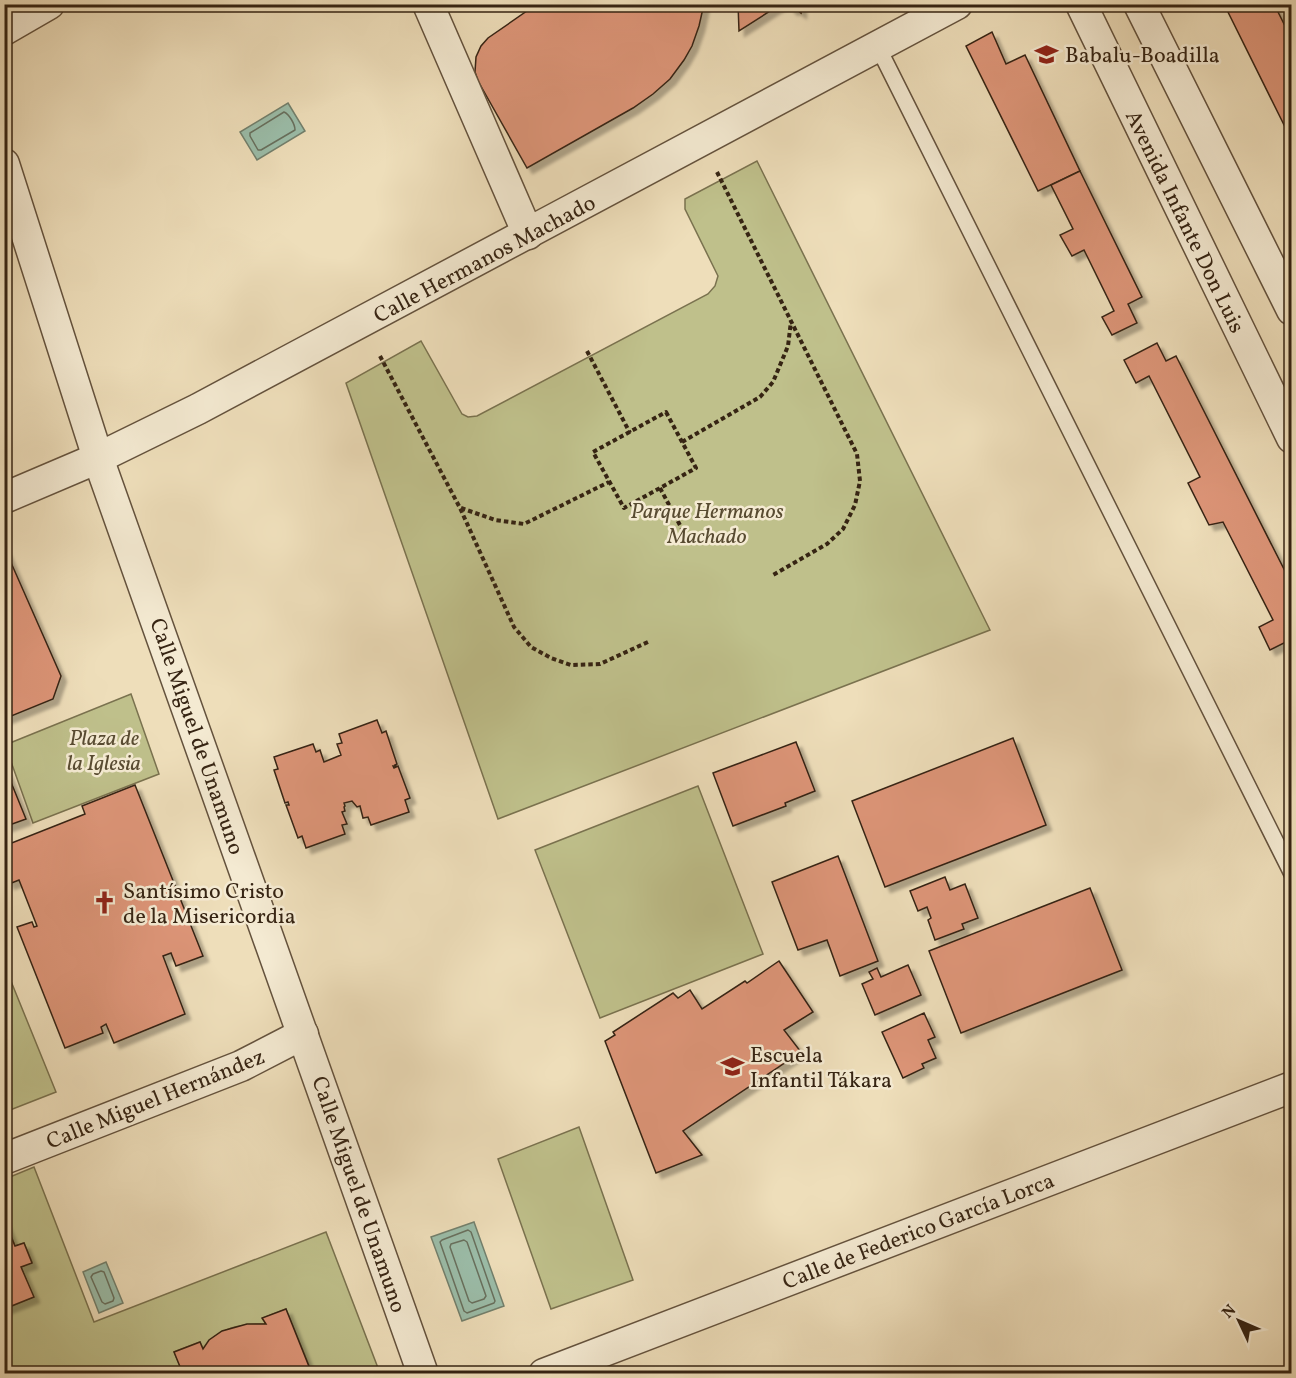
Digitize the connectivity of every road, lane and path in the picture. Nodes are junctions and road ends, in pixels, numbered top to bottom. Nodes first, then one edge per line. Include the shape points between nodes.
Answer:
1 (49, 4) edge
2 (428, 4) edge
3 (957, 4) edge
4 (1081, 4) edge
5 (1139, 4) edge
6 (4, 30) edge
7 (878, 47) junction
8 (4, 164) edge
9 (717, 172) dead end
10 (528, 234) junction
11 (1292, 309) edge
12 (791, 320) junction
13 (587, 351) dead end
14 (380, 356) dead end
15 (630, 432) junction
16 (1292, 438) edge
17 (682, 442) junction
18 (98, 458) junction
19 (609, 482) junction
20 (660, 488) junction
21 (4, 498) edge
22 (460, 508) junction
23 (689, 542) dead end
24 (773, 575) dead end
25 (650, 641) dead end
26 (1292, 874) edge
27 (303, 1034) junction
28 (1292, 1087) edge
29 (4, 1159) edge
30 (423, 1374) edge
31 (544, 1374) edge

1 - 6 street
2 - 10 street
3 - 7 street, Calle Hermanos Machado
4 - 16 street, Avenida Infante Don Luis
5 - 11 street
7 - 10 street, Calle Hermanos Machado
7 - 26 lane
8 - 18 street, Calle Miguel de Unamuno
9 - 12 path
10 - 18 street, Calle Hermanos Machado
12 - 17 path via 788,346 773,382 760,397
12 - 24 path via 857,454 860,481 855,505 843,529 827,544
13 - 15 path
14 - 22 path
15 - 17 path via 666,412
15 - 19 path via 593,452
17 - 20 path via 696,468
18 - 21 street, Calle Hermanos Machado
18 - 27 street, Calle Miguel de Unamuno
19 - 20 path via 624,508
19 - 22 path via 524,524 495,520
20 - 23 path
22 - 25 path via 514,627 531,647 571,665 600,664
27 - 29 street, Calle Miguel Hernández via 241,1066
27 - 30 street, Calle Miguel de Unamuno
28 - 31 street, Calle de Federico García Lorca

